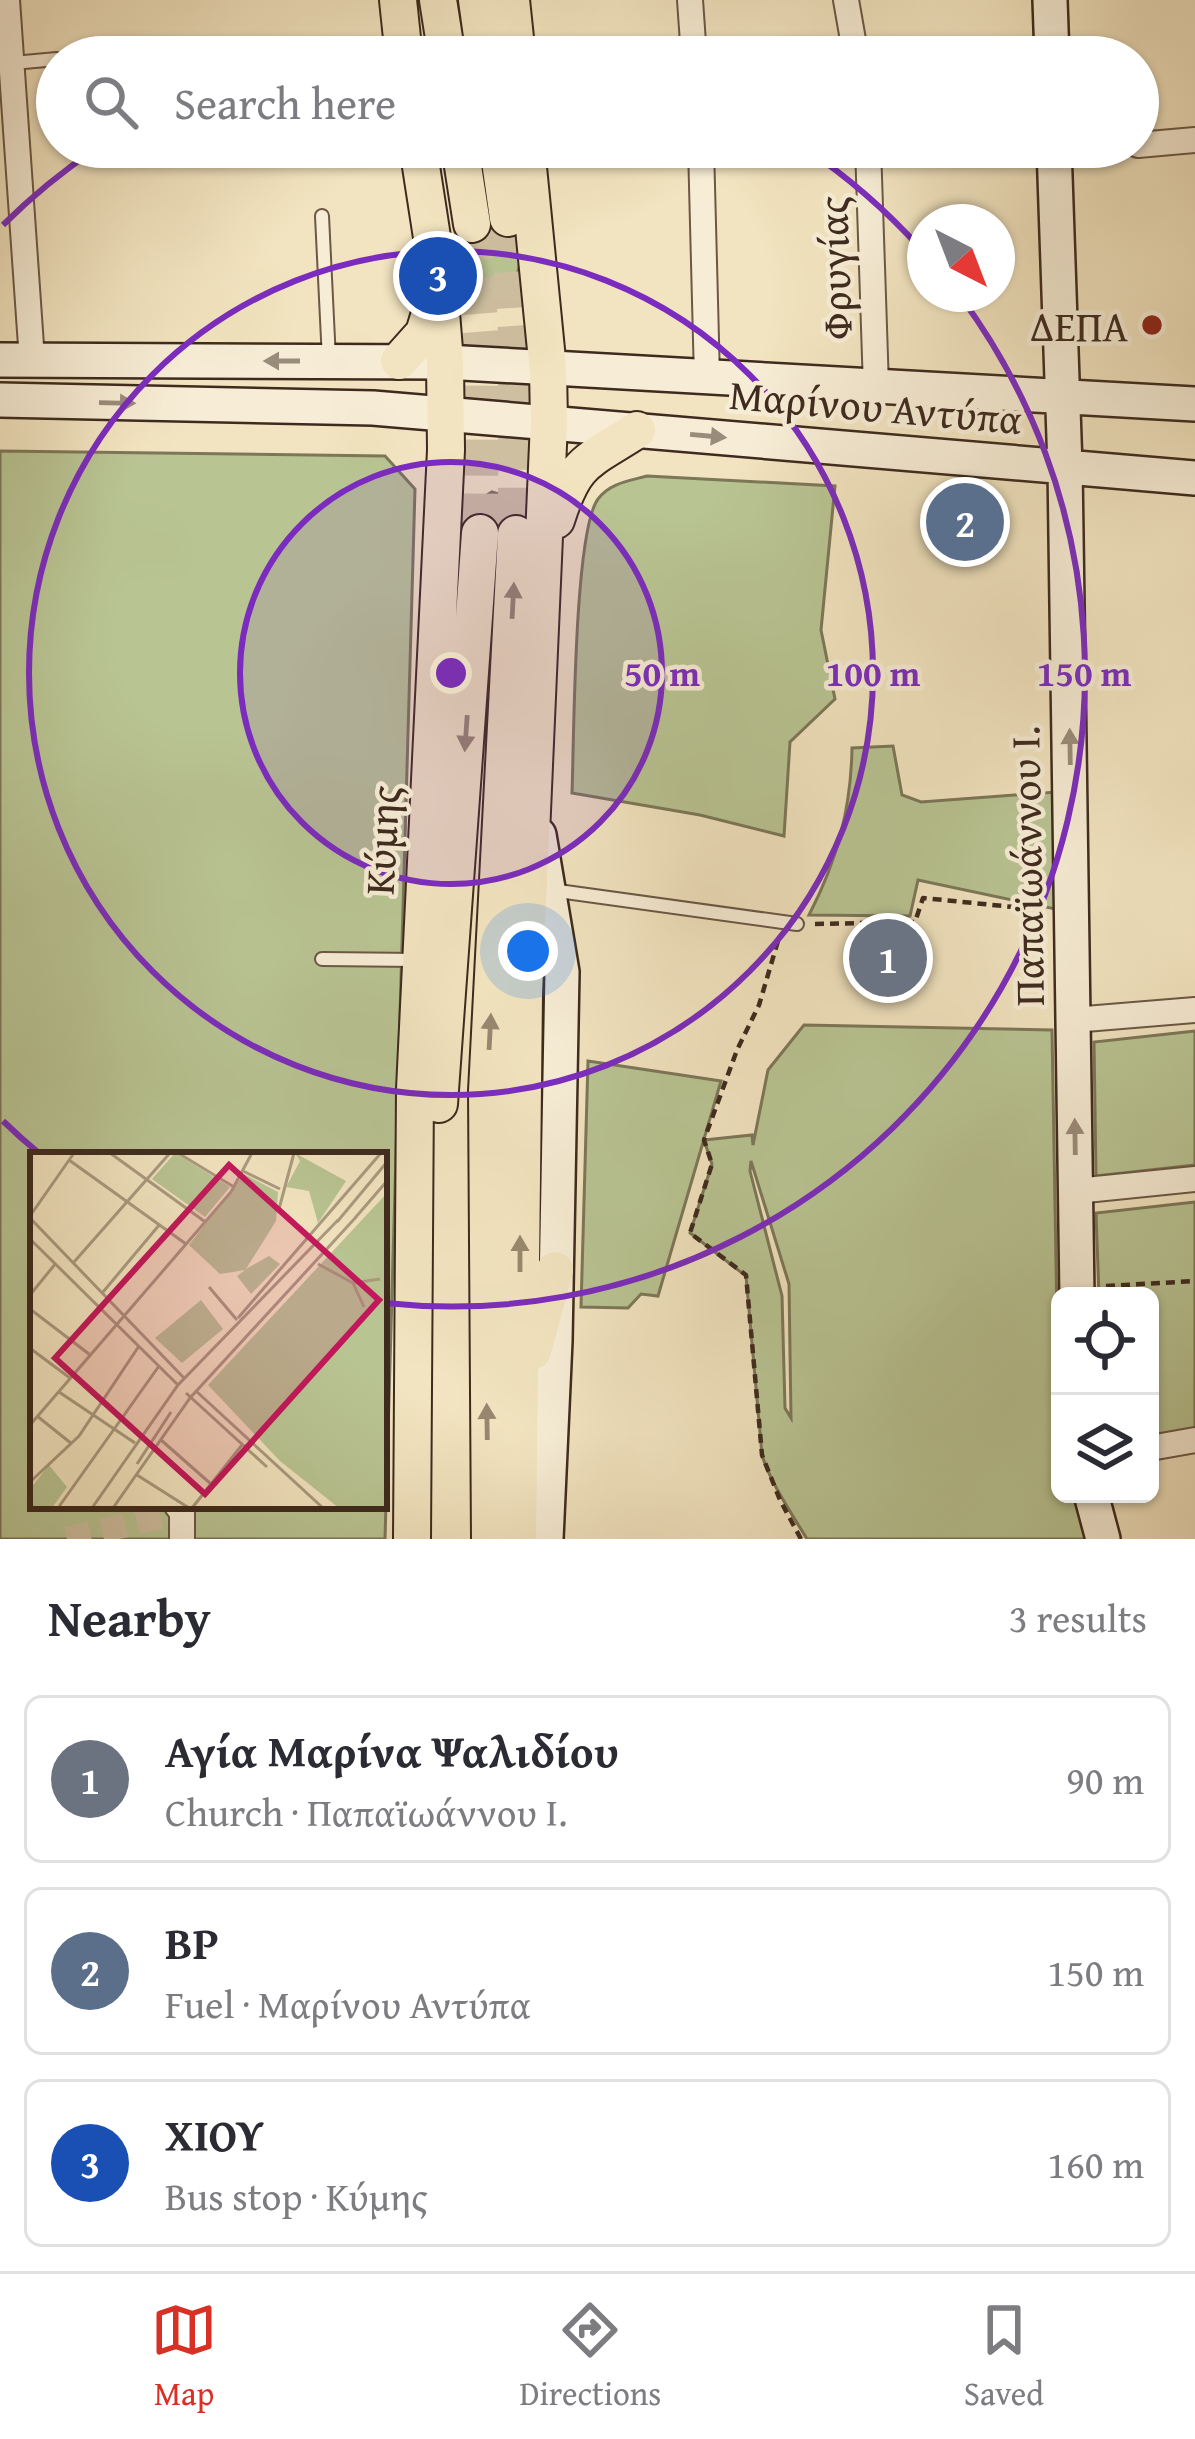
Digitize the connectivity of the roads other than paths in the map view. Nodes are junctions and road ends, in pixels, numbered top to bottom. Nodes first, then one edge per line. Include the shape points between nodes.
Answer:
1 (7, 0) edge
2 (398, 0) edge
3 (438, 0) edge
4 (477, 0) edge
5 (512, 0) edge
6 (690, 0) edge
7 (846, 0) edge
8 (1050, 0) edge
9 (402, 36) edge
10 (443, 36) edge
11 (482, 36) edge
12 (515, 36) edge
13 (693, 36) edge
14 (852, 36) edge
15 (1051, 36) edge
16 (36, 61) edge
17 (13, 63) junction
18 (1195, 140) edge
19 (1159, 143) edge
20 (421, 168) edge
21 (469, 168) edge
22 (496, 168) edge
23 (528, 168) edge
24 (701, 168) edge
25 (869, 168) edge
26 (1055, 168) edge
27 (322, 216) dead end
28 (438, 276) junction
29 (16, 360) edge
30 (329, 361) junction
31 (399, 361) junction
32 (445, 362) junction
33 (548, 370) junction
34 (706, 378) junction
35 (876, 387) junction
36 (1061, 397) junction
37 (0, 400) edge
38 (1195, 404) edge
39 (445, 413) junction
40 (549, 422) junction
41 (637, 430) junction
42 (1065, 467) junction
43 (1195, 478) edge
44 (544, 558) junction
45 (534, 808) junction
46 (550, 890) junction
47 (791, 923) road end
48 (322, 959) dead end
49 (420, 961) junction
50 (1195, 1010) edge
51 (1073, 1020) junction
52 (1195, 1179) edge
53 (1076, 1191) junction
54 (555, 1270) junction
55 (1077, 1287) edge
56 (519, 1400) junction
57 (1195, 1440) edge
58 (1159, 1446) edge
59 (400, 1458) edge
60 (1093, 1503) edge
61 (188, 1509) edge
62 (182, 1539) edge
63 (412, 1539) edge
64 (434, 1539) edge
65 (490, 1539) edge
66 (518, 1539) edge
67 (545, 1539) edge
68 (1103, 1539) edge

1 - 17 street
2 - 9 main road
3 - 10 main road
4 - 11 main road
5 - 12 main road
6 - 13 street
7 - 14 street
8 - 15 street
16 - 17 lane
17 - 29 street
18 - 19 street
20 - 28 main road, Κύμης
21 - 22 main road via 490,221
23 - 33 main road
24 - 34 street
25 - 35 street, Φρυγίας
26 - 36 street, Παπαϊωάννου Ι.
27 - 30 lane
28 - 31 main road via 424,333
28 - 32 main road, Κύμης
30 -> 29 street, Μαρίνου Αντύπα
30 - 31 street, Μαρίνου Αντύπα
31 - 32 street, Μαρίνου Αντύπα
32 - 33 street, Μαρίνου Αντύπα
32 - 39 main road, Κύμης
33 - 34 street, Μαρίνου Αντύπα
33 - 40 main road
34 - 35 street, Μαρίνου Αντύπα
35 - 36 street, Μαρίνου Αντύπα
36 - 38 street, Μαρίνου Αντύπα
36 - 42 street, Παπαϊωάννου Ι.
37 -> 39 street, Μαρίνου Αντύπα
39 - 40 street, Μαρίνου Αντύπα
39 - 49 main road, Κύμης
40 - 41 street, Μαρίνου Αντύπα
40 - 44 main road
41 -> 42 street, Μαρίνου Αντύπα
41 - 44 main road via 568,481
42 - 43 street, Μαρίνου Αντύπα
51 -> 42 street, Παπαϊωάννου Ι.
44 - 45 main road
45 - 46 street
56 -> 45 main road
46 - 47 lane
46 - 54 street via 562,972
48 - 49 lane
49 - 59 main road, Κύμης
50 - 51 street
53 -> 51 street, Παπαϊωάννου Ι.
52 - 53 street
53 - 55 street, Παπαϊωάννου Ι.
54 - 56 main road
54 - 67 street
56 - 66 main road
57 - 58 street
59 - 63 main road, Κύμης
60 - 68 street
61 - 62 street
65 -> 64 main road, Κύμης via 487,1090 498,533 439,1091

